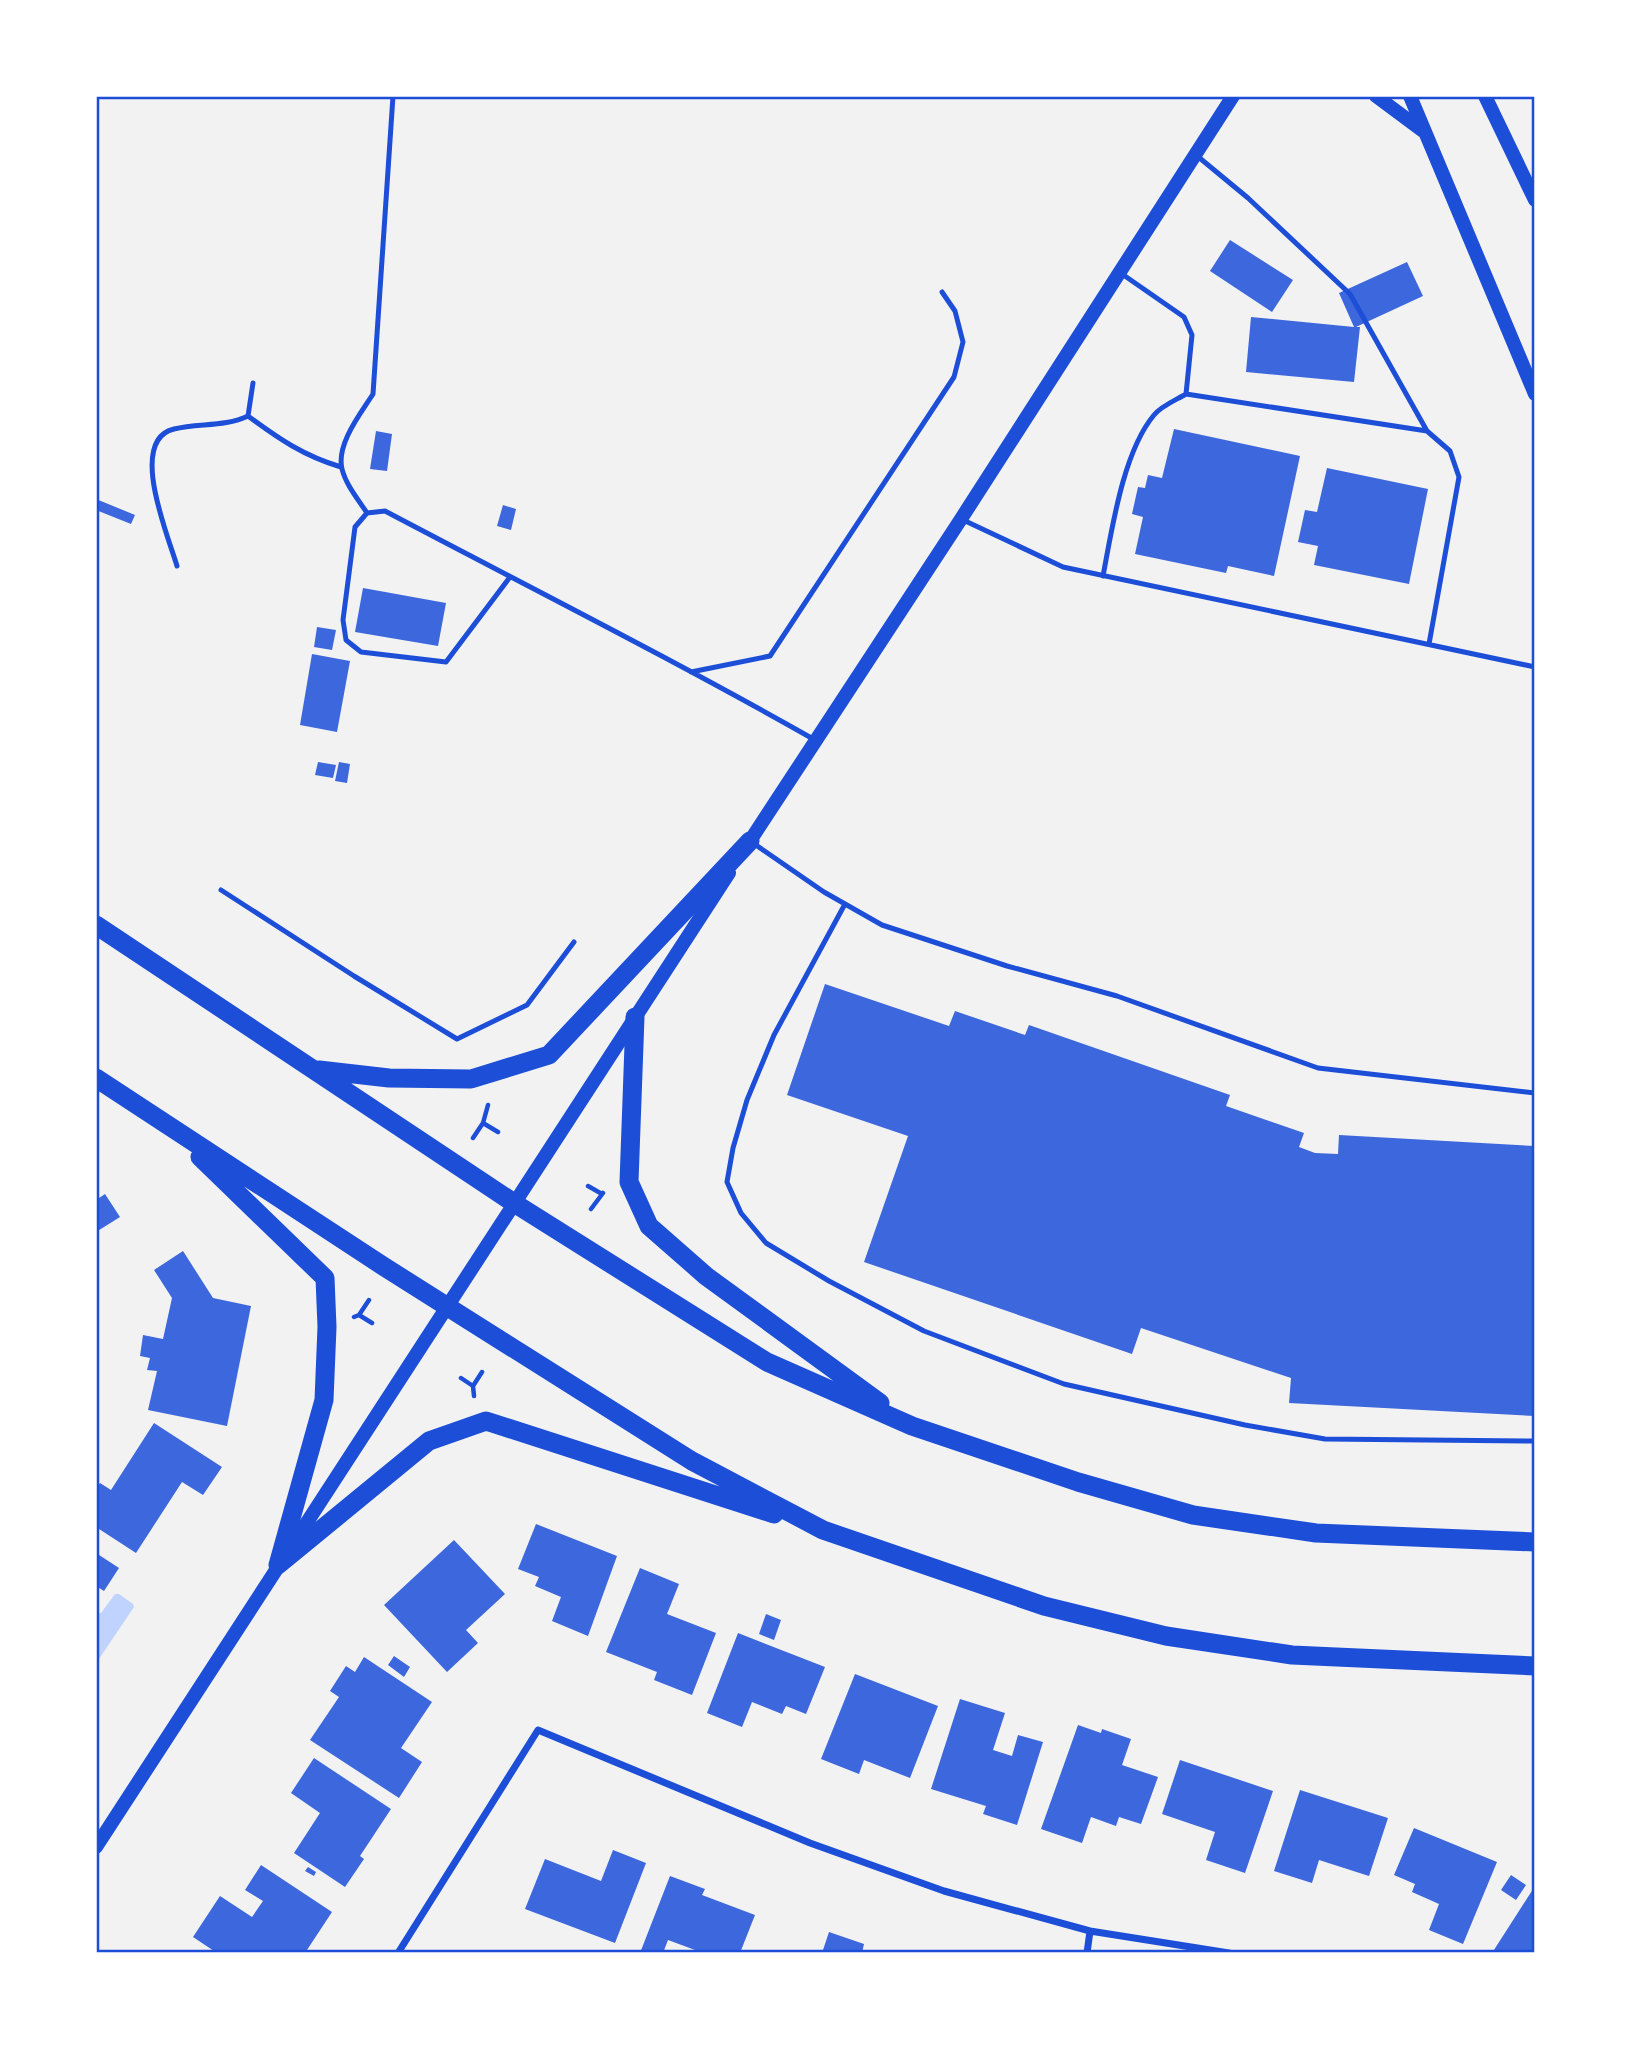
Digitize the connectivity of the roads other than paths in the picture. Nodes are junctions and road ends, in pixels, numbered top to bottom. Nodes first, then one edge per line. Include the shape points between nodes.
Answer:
1 (393, 96) edge
2 (1233, 96) edge
3 (1376, 96) edge
4 (1410, 96) edge
5 (1485, 96) edge
6 (1425, 132) junction
7 (1195, 154) junction
8 (1535, 200) edge
9 (1119, 272) junction
10 (942, 292) dead end
11 (253, 383) dead end
12 (1186, 394) junction
13 (1535, 394) edge
14 (248, 416) junction
15 (1427, 431) junction
16 (341, 467) junction
17 (367, 513) junction
18 (961, 519) junction
19 (177, 566) dead end
20 (1103, 576) junction
21 (510, 577) junction
22 (1429, 645) junction
23 (1535, 667) edge
24 (691, 672) junction
25 (816, 740) junction
26 (750, 841) junction
27 (221, 890) dead end
28 (845, 904) junction
29 (96, 925) edge
30 (575, 942) dead end
31 (635, 1017) junction
32 (316, 1069) junction
33 (96, 1078) edge
34 (1535, 1093) edge
35 (167, 1124) junction
36 (514, 1203) junction
37 (448, 1306) junction
38 (912, 1426) junction
39 (1535, 1441) edge
40 (823, 1530) junction
41 (1535, 1542) edge
42 (278, 1565) junction
43 (1535, 1666) edge
44 (96, 1847) edge
45 (1090, 1931) junction
46 (398, 1953) edge
47 (1087, 1953) edge
48 (1229, 1953) edge

1 - 16 lane via 373,394 347,434
2 - 7 main road
3 - 6 main road
4 - 6 main road
5 - 8 main road
6 - 13 main road
7 - 9 main road
7 - 15 lane via 1350,294
9 - 12 lane via 1184,317 1192,335
9 - 18 main road
10 - 24 lane via 955,311 963,342 954,377 867,511 770,656
11 - 14 lane
12 - 15 lane
12 - 20 lane via 1155,414 1132,454
14 - 16 lane via 313,459
14 - 19 lane via 234,423 170,429 159,439 151,468 152,487
15 - 22 lane via 1450,451 1459,477
16 - 17 lane
17 - 21 lane via 385,511
17 - 21 lane via 355,527 343,620 346,640 361,652 446,662
18 - 20 lane via 1063,567
18 - 25 main road
20 - 22 lane
21 - 24 lane
22 - 23 lane
24 - 25 lane
25 - 26 main road
26 - 28 lane
26 - 31 main road
26 - 32 highway via 549,1055 471,1079 389,1078
27 - 30 lane via 457,1039 527,1005
28 - 34 lane via 882,925 1117,996 1318,1068
28 - 39 lane via 774,1035 733,1148 727,1182 741,1213 766,1243 924,1331 1064,1384 1325,1439
29 - 32 highway
31 - 36 main road
31 - 38 highway via 629,1182 649,1226 706,1276
32 - 36 highway
33 - 35 highway
35 - 37 highway
35 - 42 highway via 325,1278 324,1400
36 - 37 main road
36 - 38 highway via 767,1362
37 - 40 highway via 692,1461
37 - 42 main road
38 - 41 highway via 1193,1515 1315,1534
40 - 42 highway via 486,1421 429,1441
40 - 43 highway via 1044,1606 1166,1636 1292,1655
42 - 44 main road
45 - 46 street via 944,1891 810,1843 538,1730
45 - 47 street
45 - 48 street

